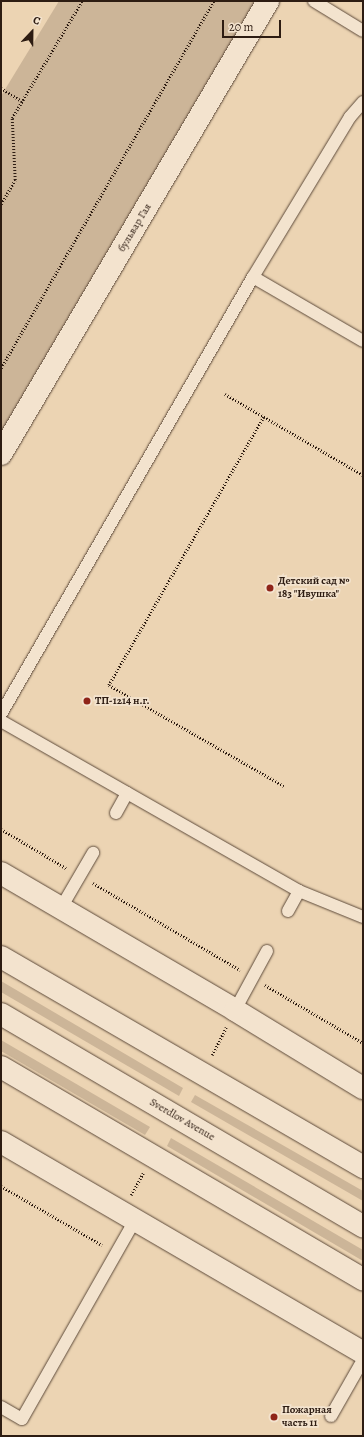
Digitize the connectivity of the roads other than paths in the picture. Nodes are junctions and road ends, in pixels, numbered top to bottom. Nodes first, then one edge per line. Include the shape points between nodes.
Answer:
1 (268, 1) edge
2 (314, 1) edge
3 (363, 31) edge
4 (363, 102) edge
5 (253, 277) junction
6 (363, 341) edge
7 (1, 454) edge
8 (1, 714) edge
9 (1, 721) edge
10 (127, 793) junction
11 (116, 813) dead end
12 (93, 853) dead end
13 (1, 873) edge
14 (299, 891) junction
15 (62, 908) junction
16 (288, 911) dead end
17 (363, 918) edge
18 (267, 951) dead end
19 (1, 957) edge
20 (235, 1010) junction
21 (1, 1014) edge
22 (1, 1067) edge
23 (363, 1088) edge
24 (1, 1142) edge
25 (363, 1167) edge
26 (128, 1216) junction
27 (363, 1226) edge
28 (363, 1279) edge
29 (363, 1353) edge
30 (363, 1360) edge
31 (1, 1407) edge
32 (331, 1416) dead end

1 - 7 street, бульвар Гая
2 - 3 lane
4 - 5 lane via 350,117
5 - 6 lane
5 - 8 lane
9 - 10 lane
10 - 11 lane
10 - 14 lane
12 - 15 lane
13 - 15 street
14 - 16 lane
14 - 17 lane
15 - 20 street
18 - 20 lane
19 - 25 street
20 - 23 street
21 - 27 street, Sverdlov Avenue
22 - 28 street
24 - 26 street
26 - 29 street
26 - 31 lane via 117,1253 22,1419
30 - 32 lane

